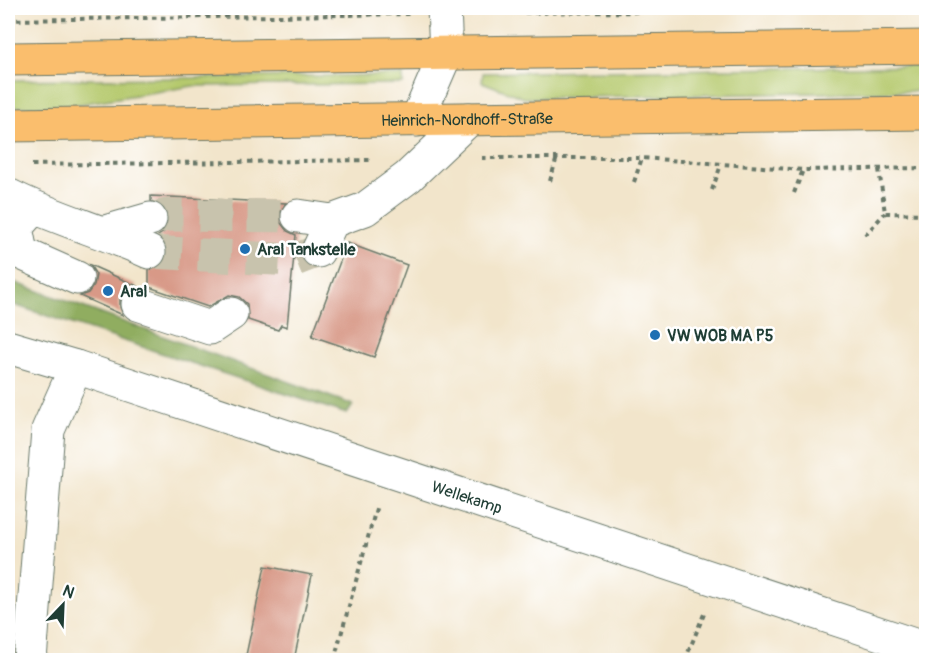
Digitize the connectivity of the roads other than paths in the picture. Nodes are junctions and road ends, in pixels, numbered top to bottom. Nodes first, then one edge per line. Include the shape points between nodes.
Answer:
1 (444, 8) edge
2 (927, 47) edge
3 (446, 53) junction
4 (8, 59) edge
5 (927, 113) edge
6 (469, 119) junction
7 (417, 120) junction
8 (8, 125) edge
9 (20, 202) edge
10 (298, 216) tunnel mouth
11 (150, 219) tunnel mouth
12 (332, 221) junction
13 (105, 232) junction
14 (318, 250) dead end
15 (150, 252) tunnel mouth
16 (77, 278) dead end
17 (138, 304) dead end
18 (231, 314) dead end
19 (8, 347) edge
20 (76, 367) junction
21 (927, 649) edge
22 (30, 660) edge

1 - 3 street
2 - 3 main road
3 - 4 main road
3 - 7 street
5 - 6 main road, Heinrich-Nordhoff-Straße
6 - 7 main road, Heinrich-Nordhoff-Straße
6 - 12 street via 408,177 365,209
7 - 8 main road, Heinrich-Nordhoff-Straße
9 - 13 street
9 - 16 street via 15,227 21,253
10 - 12 street
11 - 13 street
12 - 14 street
13 - 15 street
17 - 18 street via 210,328
19 - 20 street, Wellekamp
20 - 21 street, Wellekamp
20 - 22 street via 48,430

